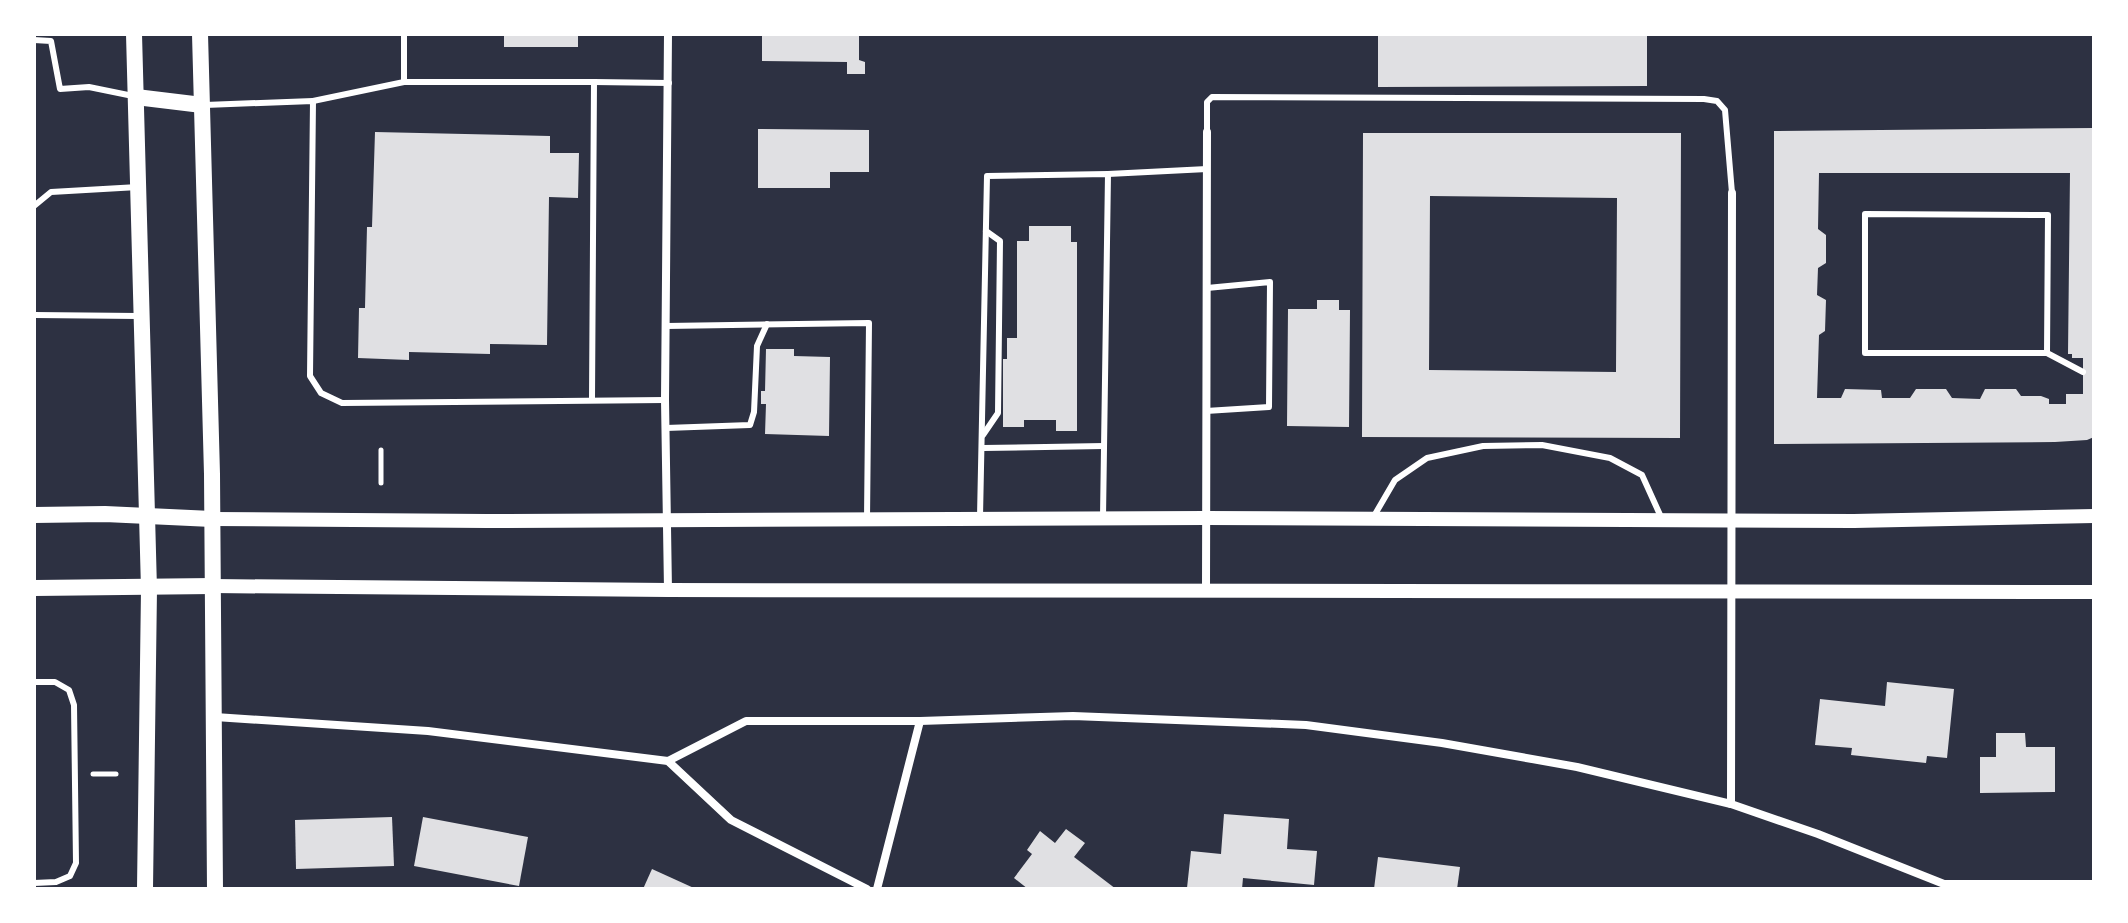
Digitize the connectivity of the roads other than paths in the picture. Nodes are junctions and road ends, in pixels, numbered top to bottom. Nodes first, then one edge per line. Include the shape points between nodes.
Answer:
1 (134, 34) edge
2 (200, 34) edge
3 (404, 34) edge
4 (668, 34) edge
5 (34, 40) edge
6 (404, 82) junction
7 (594, 82) junction
8 (669, 83) junction
9 (136, 97) junction
10 (313, 101) junction
11 (202, 105) junction
12 (1207, 132) joint
13 (1207, 169) junction
14 (1108, 174) junction
15 (138, 187) junction
16 (1732, 193) joint
17 (34, 206) edge
18 (986, 231) junction
19 (1207, 288) junction
20 (34, 315) edge
21 (143, 316) junction
22 (767, 324) junction
23 (666, 326) junction
24 (2047, 353) junction
25 (2083, 372) dead end
26 (592, 399) junction
27 (665, 400) junction
28 (1206, 411) junction
29 (666, 428) junction
30 (983, 435) junction
31 (1104, 446) junction
32 (983, 448) junction
33 (34, 515) edge
34 (2094, 516) edge
35 (147, 517) junction
36 (1206, 518) junction
37 (212, 519) junction
38 (867, 519) junction
39 (1372, 519) junction
40 (980, 520) junction
41 (1103, 520) junction
42 (668, 521) junction
43 (1662, 521) junction
44 (1730, 521) junction
45 (213, 586) junction
46 (34, 588) edge
47 (149, 589) junction
48 (668, 590) junction
49 (1206, 591) junction
50 (1730, 592) junction
51 (2094, 592) edge
52 (34, 682) edge
53 (215, 717) junction
54 (920, 721) junction
55 (668, 761) junction
56 (1731, 804) junction
57 (34, 883) edge
58 (1944, 884) junction
59 (2094, 884) edge
60 (145, 889) edge
61 (215, 889) edge
62 (867, 889) edge
63 (877, 889) edge
64 (1955, 889) edge

1 - 9 main road
2 - 11 main road
3 - 6 lane
4 - 8 street
5 - 9 lane via 51,41 60,89 89,87
6 - 7 lane
6 - 10 lane
7 - 8 lane
7 - 26 lane
8 - 23 street
9 - 11 main road
9 - 15 main road
10 - 11 lane
10 - 26 lane via 310,376 321,393 342,403
11 - 37 main road
12 - 13 street
12 - 16 lane via 1207,102 1212,97 1704,99 1717,101 1725,110
13 - 14 lane
13 - 19 street
14 - 18 lane via 987,176
14 - 31 lane
15 - 17 lane via 51,192
15 - 21 main road
16 - 44 street
18 - 30 lane
18 - 30 lane via 1000,241 998,413
19 - 28 street
19 - 28 lane via 1270,282 1269,407
20 - 21 lane
21 - 35 main road
22 - 23 lane
22 - 29 lane via 757,346 750,425
22 - 38 lane via 869,323
23 - 27 street
24 - 24 lane via 2048,215 1865,214 1865,353
24 - 25 lane
26 - 27 lane
27 - 29 street
28 - 36 street
29 - 42 street
30 - 32 lane
31 - 32 lane
31 - 41 lane
32 - 40 lane
33 - 35 main road
34 - 44 street
35 - 37 main road
35 - 47 main road
36 - 39 street
36 - 41 street
36 - 49 street
37 - 42 street
37 - 45 main road
38 - 40 street
38 - 42 street
39 - 43 street
39 - 43 lane via 1395,480 1427,458 1483,446 1542,445 1610,458 1642,475
40 - 41 street
42 - 48 street
43 - 44 street
44 - 50 street
45 - 47 main road
45 - 48 street
45 - 53 main road
46 - 47 main road
47 - 60 main road
48 - 49 street
49 - 50 street
50 - 51 street
50 - 56 street
52 - 57 lane via 55,682 69,690 74,705 76,863 70,876
53 - 55 street via 428,731
53 - 61 main road
54 - 55 street via 746,721
54 - 56 street via 1073,716 1306,725 1577,767
54 - 63 street
55 - 62 street via 731,820
56 - 58 street
58 - 59 street
58 - 64 street

